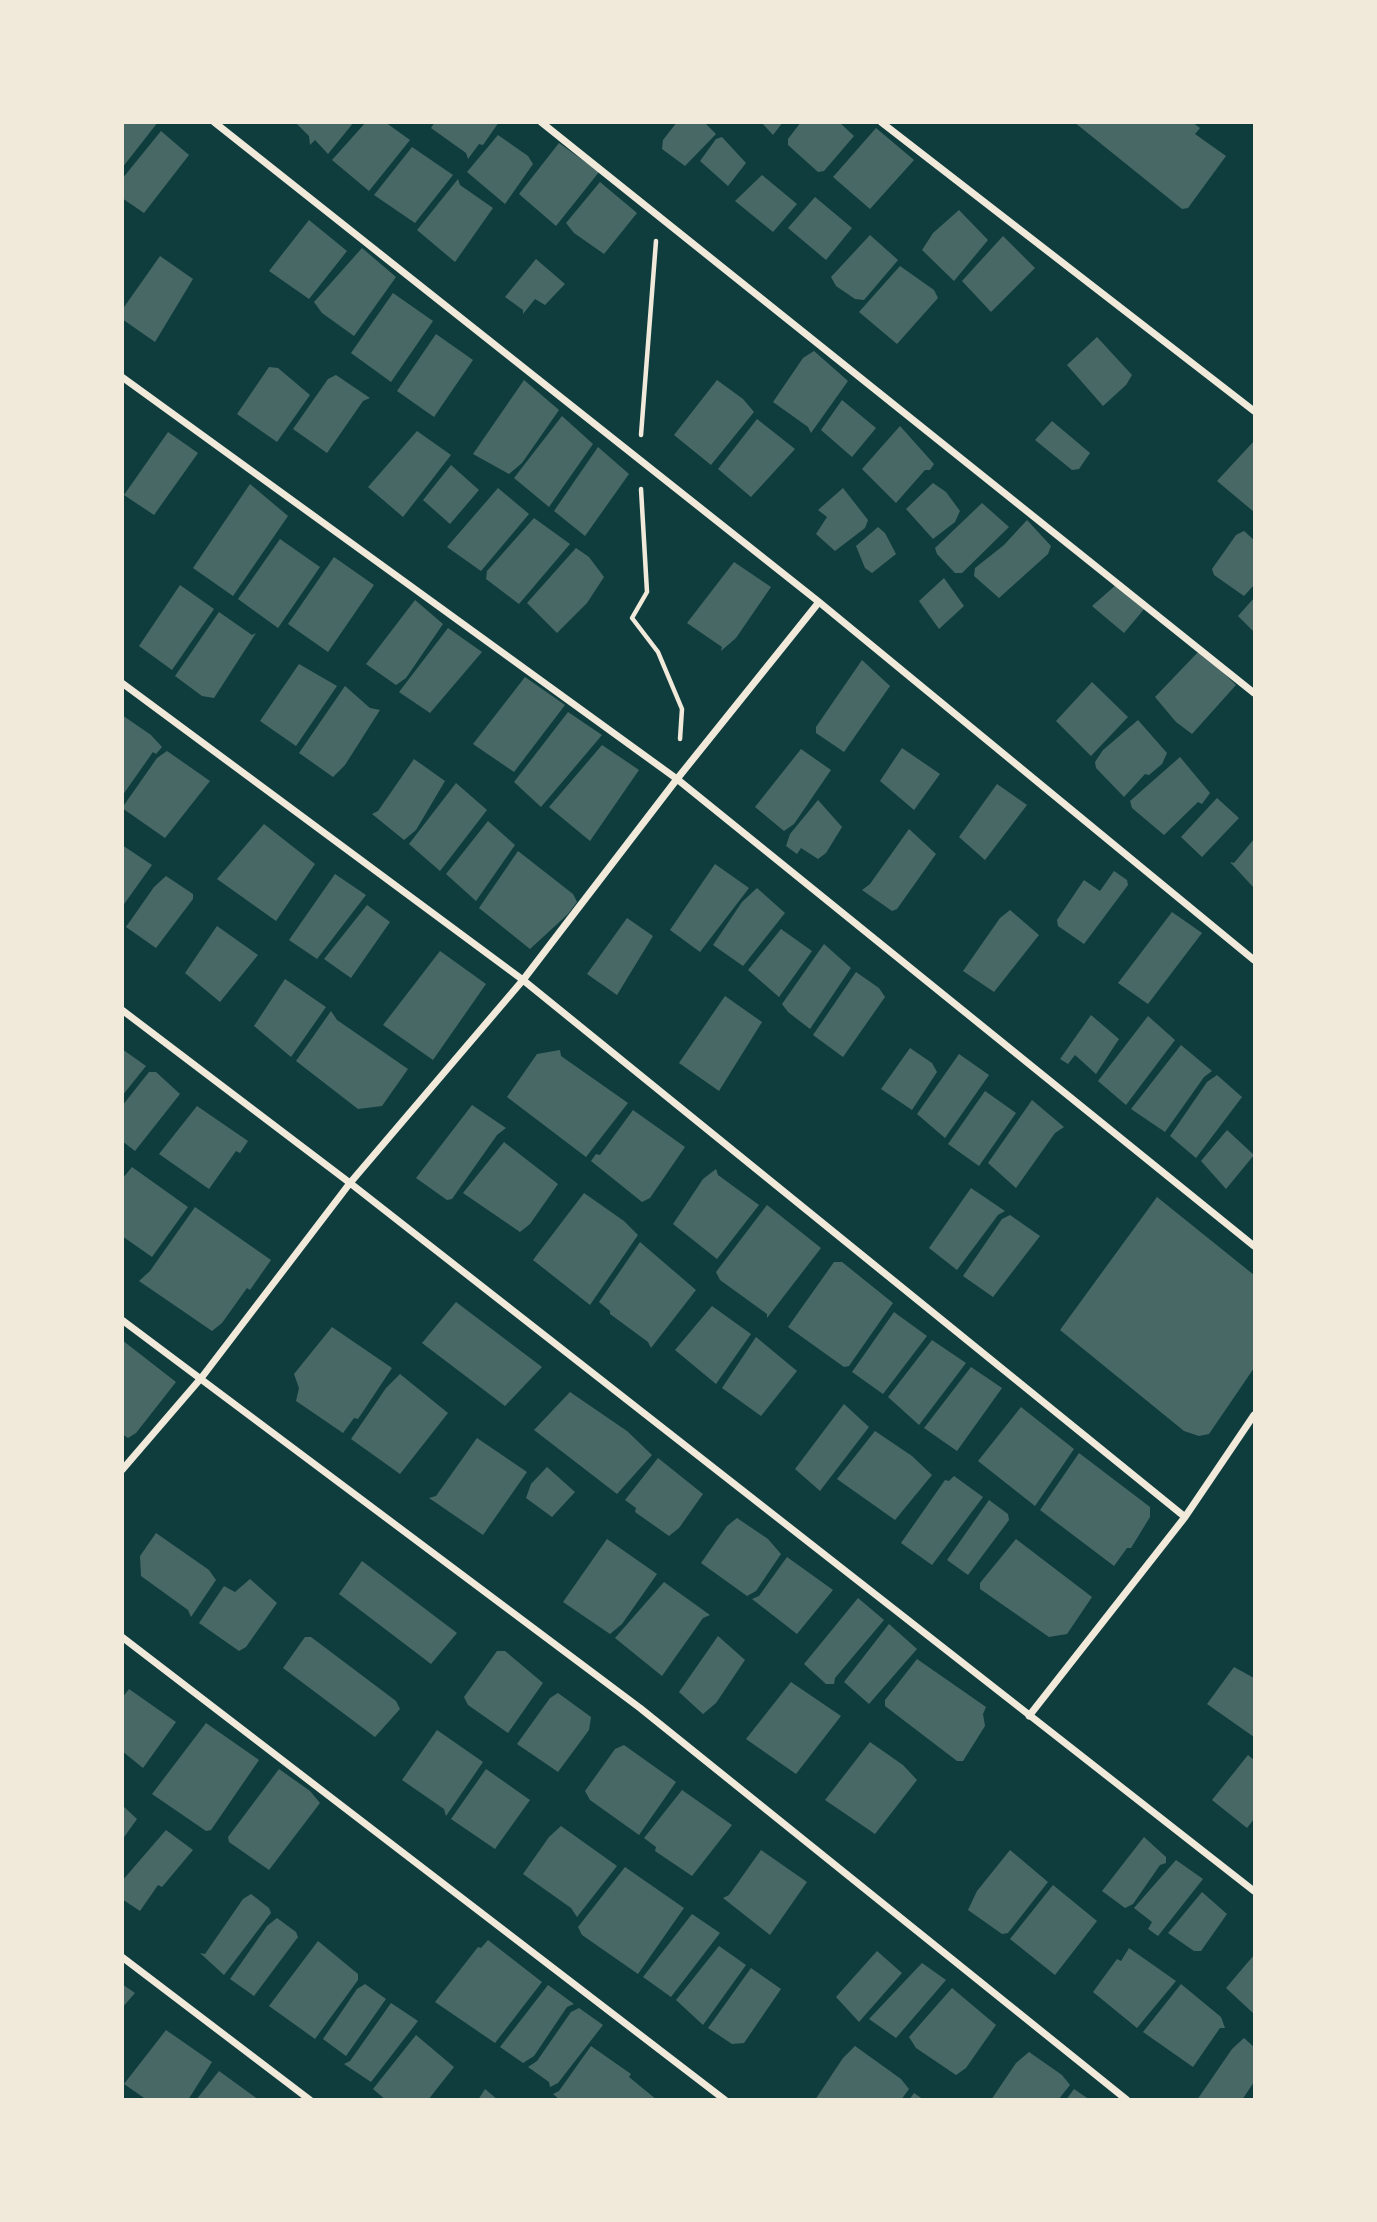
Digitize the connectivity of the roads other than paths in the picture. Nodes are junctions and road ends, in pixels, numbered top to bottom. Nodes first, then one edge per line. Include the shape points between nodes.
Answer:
1 (214, 122) edge
2 (541, 122) edge
3 (881, 122) edge
4 (122, 377) edge
5 (1255, 411) edge
6 (819, 602) junction
7 (122, 683) edge
8 (1255, 693) edge
9 (677, 779) junction
10 (1255, 960) edge
11 (523, 980) junction
12 (122, 1010) edge
13 (350, 1183) junction
14 (1255, 1246) edge
15 (122, 1320) edge
16 (202, 1377) junction
17 (1255, 1415) edge
18 (122, 1470) edge
19 (1185, 1517) junction
20 (122, 1637) edge
21 (1028, 1716) junction
22 (1255, 1891) edge
23 (122, 1957) edge
24 (310, 2099) edge
25 (725, 2099) edge
26 (1127, 2099) edge

1 - 6 street
2 - 8 street
3 - 5 street
4 - 9 street
6 - 9 street
6 - 10 street
7 - 11 street
9 - 11 street
9 - 14 street
11 - 13 street
11 - 19 street
12 - 13 street
13 - 16 street
13 - 21 street
15 - 16 street
16 - 18 street
16 - 26 street via 640,1708
17 - 19 street
19 - 21 street
20 - 25 street
21 - 22 street
23 - 24 street

